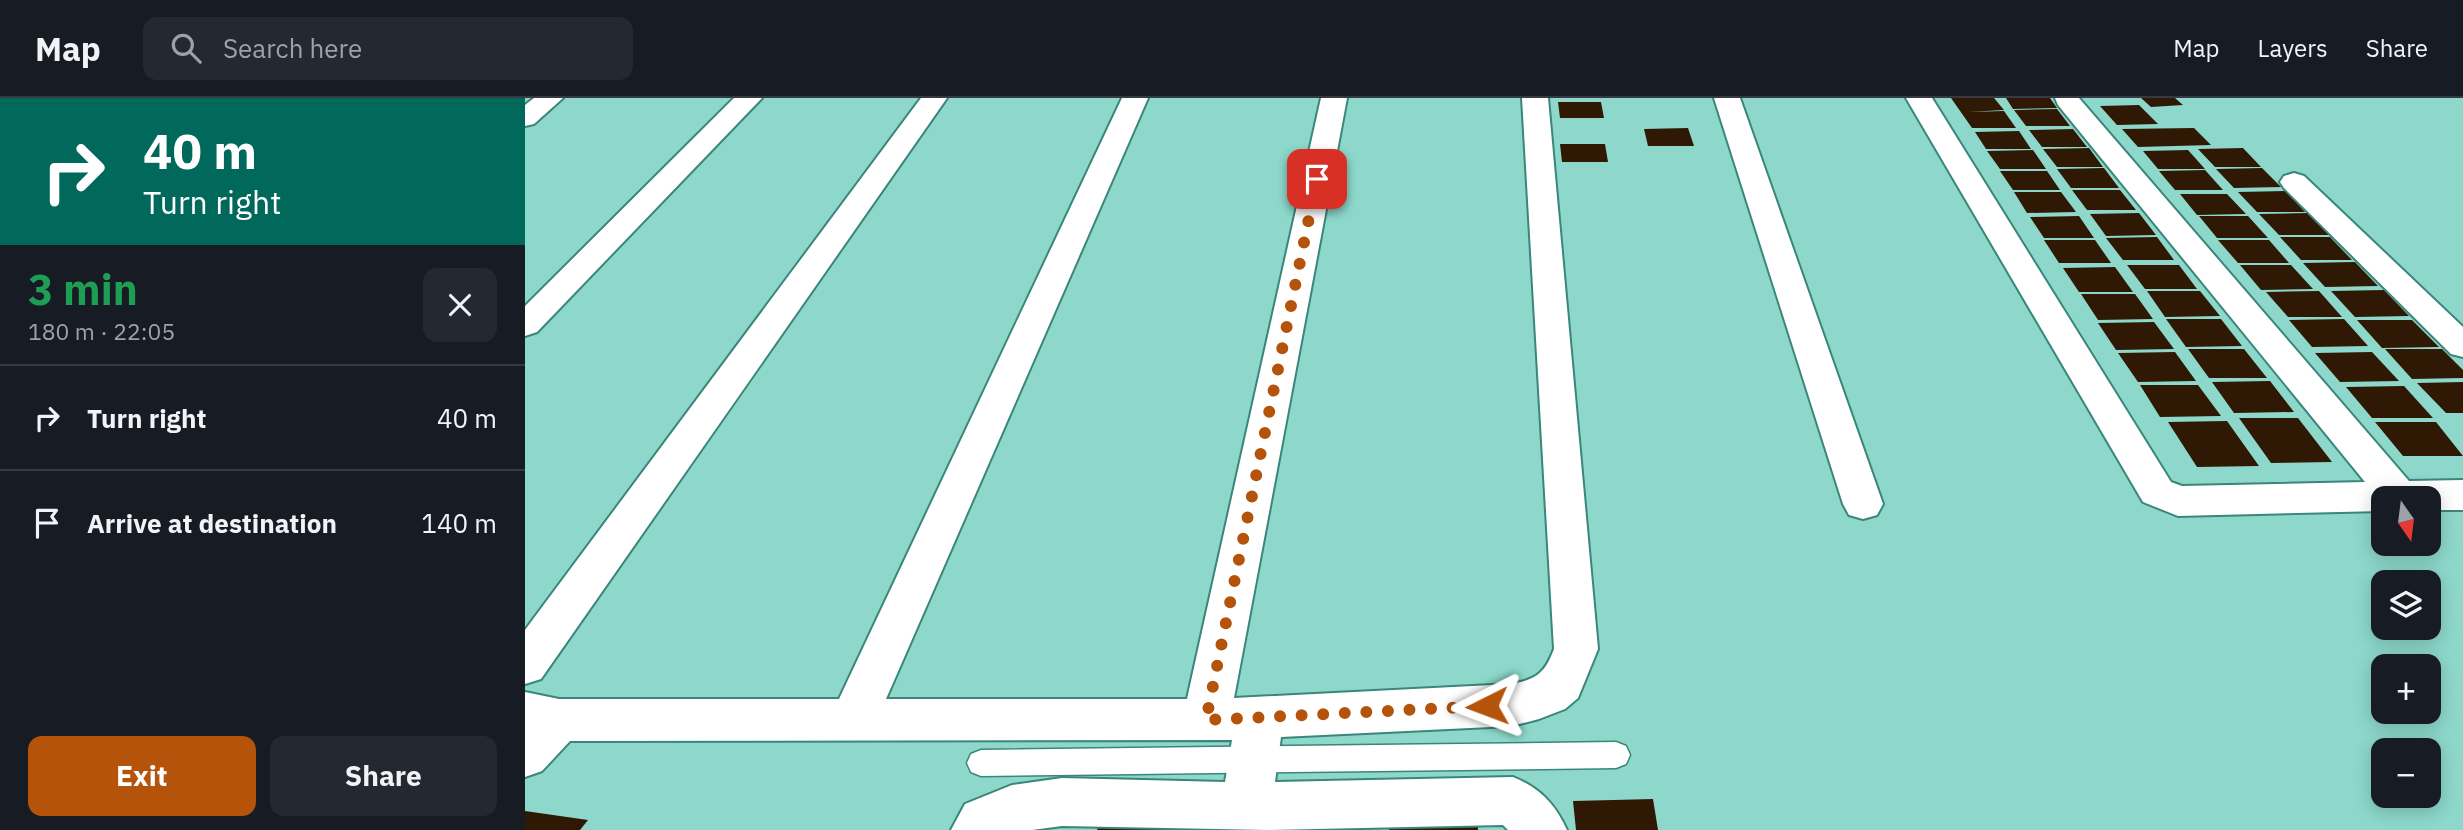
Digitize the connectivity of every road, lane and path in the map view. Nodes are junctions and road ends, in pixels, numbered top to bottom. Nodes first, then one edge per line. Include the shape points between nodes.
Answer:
1 (550, 98) edge
2 (749, 98) edge
3 (935, 98) edge
4 (1135, 98) edge
5 (1334, 98) edge
6 (1535, 98) edge
7 (1727, 98) edge
8 (1919, 98) edge
9 (2067, 100) edge
10 (525, 118) edge
11 (2294, 182) dead end
12 (525, 325) edge
13 (2463, 346) edge
14 (2391, 486) edge
15 (2441, 495) edge
16 (2463, 495) edge
17 (2371, 497) edge
18 (1863, 503) dead end
19 (525, 665) edge
20 (542, 717) edge
21 (853, 720) junction
22 (1206, 720) junction
23 (1257, 738) junction
24 (525, 755) edge
25 (1616, 755) dead end
26 (982, 763) dead end
27 (1243, 818) edge
28 (977, 830) edge
29 (1541, 830) edge

1 - 10 street
2 - 12 street
3 - 19 street
4 - 21 street
5 - 22 street
6 - 23 street via 1576,649 1565,682 1547,698 1512,705
7 - 18 street
8 - 17 street via 2157,492 2178,501
9 - 14 street
11 - 13 street
15 - 16 street
20 - 21 street
20 - 24 street
21 - 22 street
22 - 23 street
23 - 25 lane
23 - 26 lane
23 - 27 street
27 - 28 street via 1062,802 1012,809 983,821
27 - 29 street via 1513,801

